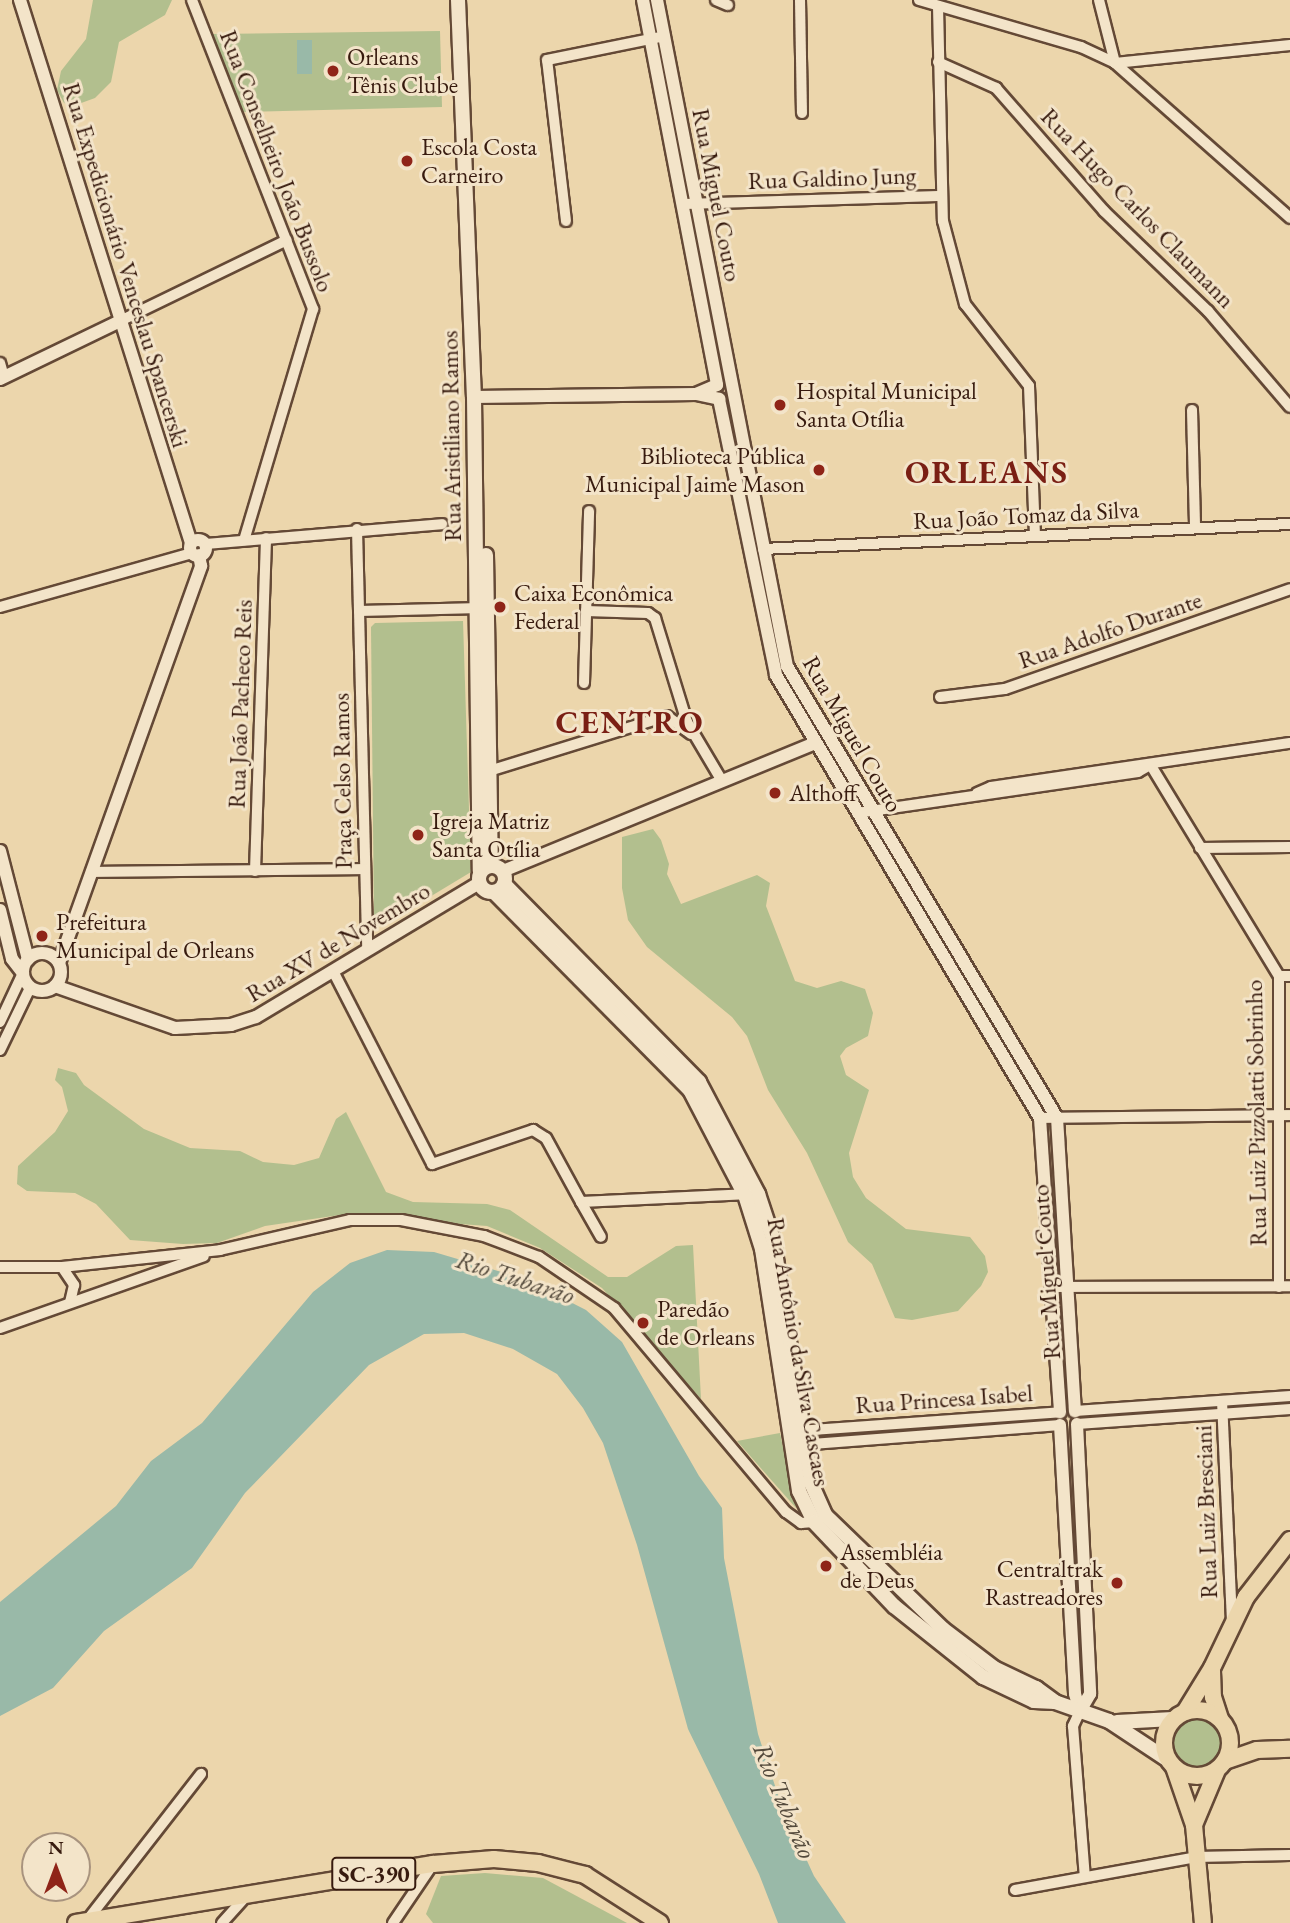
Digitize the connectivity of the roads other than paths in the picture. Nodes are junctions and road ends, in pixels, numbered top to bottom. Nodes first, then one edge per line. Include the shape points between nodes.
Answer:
1 (20, 0) edge
2 (192, 0) edge
3 (458, 0) edge
4 (468, 0) edge
5 (643, 0) edge
6 (657, 0) edge
7 (716, 0) edge
8 (800, 0) edge
9 (919, 0) edge
10 (1099, 0) edge
11 (728, 5) dead end
12 (938, 6) junction
13 (665, 36) junction
14 (650, 39) junction
15 (1290, 45) edge
16 (938, 62) junction
17 (1115, 63) junction
18 (802, 113) dead end
19 (941, 196) junction
20 (697, 203) junction
21 (682, 204) junction
22 (1290, 218) edge
23 (566, 220) dead end
24 (287, 240) junction
25 (716, 305) junction
26 (702, 307) junction
27 (122, 320) junction
28 (0, 363) edge
29 (2, 378) edge
30 (717, 385) junction
31 (733, 389) junction
32 (696, 394) junction
33 (478, 397) junction
34 (719, 399) junction
35 (1290, 407) edge
36 (1192, 410) dead end
37 (589, 511) dead end
38 (442, 524) dead end
39 (1290, 524) edge
40 (1195, 528) junction
41 (357, 529) junction
42 (1035, 536) junction
43 (266, 538) junction
44 (244, 540) junction
45 (763, 548) junction
46 (197, 549) junction
47 (1290, 589) edge
48 (0, 607) edge
49 (482, 608) junction
50 (359, 611) junction
51 (586, 611) junction
52 (777, 656) junction
53 (584, 683) dead end
54 (940, 697) dead end
55 (695, 737) junction
56 (821, 739) junction
57 (1290, 743) edge
58 (1150, 764) junction
59 (489, 771) junction
60 (722, 781) junction
61 (872, 811) junction
62 (857, 813) junction
63 (1290, 847) edge
64 (1200, 848) junction
65 (0, 851) edge
66 (365, 869) junction
67 (255, 871) junction
68 (92, 872) junction
69 (492, 878) junction
70 (0, 910) edge
71 (366, 950) junction
72 (28, 959) junction
73 (59, 963) junction
74 (333, 971) junction
75 (23, 974) junction
76 (1284, 976) edge
77 (55, 986) junction
78 (30, 988) junction
79 (0, 1022) edge
80 (4, 1031) edge
81 (0, 1050) edge
82 (1284, 1115) edge
83 (1049, 1118) junction
84 (1044, 1179) junction
85 (1061, 1180) junction
86 (751, 1194) junction
87 (581, 1202) junction
88 (601, 1237) dead end
89 (220, 1250) junction
90 (0, 1267) edge
91 (62, 1267) junction
92 (1290, 1286) edge
93 (1051, 1287) junction
94 (1068, 1287) junction
95 (1279, 1287) junction
96 (70, 1302) junction
97 (0, 1328) edge
98 (1290, 1396) edge
99 (1222, 1401) junction
100 (1290, 1409) edge
101 (1223, 1413) junction
102 (1076, 1417) junction
103 (1060, 1418) junction
104 (960, 1419) junction
105 (961, 1433) junction
106 (797, 1438) junction
107 (1079, 1481) junction
108 (1063, 1482) junction
109 (820, 1518) junction
110 (1290, 1539) edge
111 (1067, 1543) junction
112 (1082, 1543) junction
113 (1232, 1621) junction
114 (1212, 1668) junction
115 (1080, 1711) junction
116 (1179, 1715) junction
117 (1109, 1721) junction
118 (1223, 1723) junction
119 (1268, 1748) junction
120 (1290, 1749) edge
121 (1171, 1764) junction
122 (1221, 1765) junction
123 (201, 1774) dead end
124 (1194, 1825) junction
125 (1290, 1855) edge
126 (1196, 1857) junction
127 (433, 1864) junction
128 (1085, 1877) junction
129 (1015, 1890) dead end
130 (247, 1895) junction
131 (82, 1922) edge
132 (222, 1923) edge
133 (393, 1923) edge
134 (660, 1923) edge
135 (1203, 1923) edge

1 - 27 street, Rua Expedicionário Venceslau Spancerski
2 - 24 street, Rua Conselheiro João Bussolo
3 - 33 main road, Rua Aristiliano Ramos
4 - 33 main road, Rua Aristiliano Ramos
5 - 14 street, Rua Miguel Couto
6 - 13 street, Rua Miguel Couto
7 - 11 street
8 - 18 street
9 - 12 street
10 - 17 street
12 - 16 street
12 - 17 street via 1081,47
13 - 14 street
13 - 20 street, Rua Miguel Couto
14 - 21 street, Rua Miguel Couto
14 - 23 street via 547,60
15 - 17 street
16 - 19 street
16 - 35 street, Rua Hugo Carlos Claumann via 996,88 1104,211 1208,311
17 - 22 street
19 - 20 street, Rua Galdino Jung
19 - 42 street via 965,304 1029,386
20 - 21 street, Rua Galdino Jung
20 - 25 street, Rua Miguel Couto
21 - 26 street, Rua Miguel Couto
24 - 27 street
24 - 44 street, Rua Conselheiro João Bussolo via 311,298 312,317
25 - 26 street
25 - 31 street, Rua Miguel Couto
26 - 30 street, Rua Miguel Couto
27 - 29 street
27 - 46 street, Rua Expedicionário Venceslau Spancerski
28 - 29 street
30 - 31 street via 728,383
30 - 32 street
30 - 34 street, Rua Miguel Couto
31 - 34 street via 730,398
31 - 45 street, Rua Miguel Couto
32 - 33 street
32 - 34 street
33 - 49 main road, Rua Aristiliano Ramos
34 - 52 street, Rua Miguel Couto
36 - 40 street
37 - 51 street
38 - 41 street
39 - 40 street, Rua João Tomaz da Silva
40 - 42 street, Rua João Tomaz da Silva
41 - 43 street
41 - 50 street, Praça Celso Ramos
42 - 45 street, Rua João Tomaz da Silva
43 - 44 street
43 - 67 street, Rua João Pacheco Reis
44 - 46 street
45 - 52 street, Rua Miguel Couto
46 - 48 street
46 - 68 street, Rua Expedicionário Venceslau Spancerski via 201,566
47 - 54 street, Rua Adolfo Durante via 1005,689
49 - 50 street
49 - 59 main road, Rua Aristiliano Ramos
49 - 69 main road, Rua Aristiliano Ramos
50 - 66 street, Praça Celso Ramos
51 - 53 street
51 - 55 street via 653,616
52 - 56 street, Rua Miguel Couto
55 - 59 street via 667,716
55 - 60 street
56 - 60 street, Rua XV de Novembro
56 - 61 street, Rua Miguel Couto
56 - 62 street, Rua Miguel Couto
57 - 58 street
58 - 61 street via 991,787
58 - 64 street, Rua Luiz Pizzolatti Sobrinho
59 - 69 main road, Rua Aristiliano Ramos
60 - 69 street, Rua XV de Novembro
61 - 62 street
61 - 83 street, Rua Miguel Couto
62 - 83 street, Rua Miguel Couto
63 - 64 street
64 - 76 street, Rua Luiz Pizzolatti Sobrinho
65 - 72 street
66 - 67 street
66 - 71 street, Praça Celso Ramos
67 - 68 street
68 - 73 street, Rua Expedicionário Venceslau Spancerski
69 - 71 street, Rua XV de Novembro
69 - 86 main road, Rua Antônio da Silva Cascaes via 634,1024 690,1090
70 - 75 street via 12,958
71 - 74 street, Rua XV de Novembro
72 - 73 street via 45,953
72 - 75 street
73 - 77 street via 61,975
74 - 77 street, Rua XV de Novembro via 256,1017 194,1031
74 - 87 street via 432,1164 533,1130 546,1138
75 - 78 street
75 - 79 street
76 - 82 street, Rua Luiz Pizzolatti Sobrinho
77 - 78 street via 40,992
78 - 80 street
80 - 81 street
82 - 83 street
82 - 95 street, Rua Luiz Pizzolatti Sobrinho
83 - 84 street, Rua Miguel Couto
83 - 85 street, Rua Miguel Couto
84 - 85 street
84 - 93 street, Rua Miguel Couto
85 - 94 street, Rua Miguel Couto
86 - 87 street
86 - 106 main road, Rua Antônio da Silva Cascaes
87 - 88 street
89 - 91 street
89 - 96 street
89 - 109 street via 327,1223 375,1219 451,1228 539,1256 614,1308 786,1512 801,1523
90 - 91 street
91 - 96 street via 74,1284
92 - 95 street
93 - 94 street
93 - 103 street, Rua Miguel Couto
94 - 95 street
94 - 102 street, Rua Miguel Couto
96 - 97 street
98 - 99 street
99 - 101 street, Rua Luiz Bresciani
99 - 102 street
100 - 101 street
101 - 102 street
101 - 113 street, Rua Luiz Bresciani
102 - 103 street
102 - 103 street via 1069,1428
102 - 107 street, Rua Miguel Couto
103 - 104 street, Rua Princesa Isabel
103 - 105 street, Rua Princesa Isabel
103 - 108 street, Rua Miguel Couto
104 - 105 street
104 - 106 street, Rua Princesa Isabel
105 - 106 street, Rua Princesa Isabel
106 - 109 main road, Rua Antônio da Silva Cascaes via 799,1491
107 - 108 street
107 - 112 street, Rua Miguel Couto
108 - 111 street, Rua Miguel Couto
109 - 115 main road, Rua Antônio da Silva Cascaes via 899,1600 999,1686 1034,1701
110 - 113 main road
111 - 112 street
111 - 115 street, Rua Miguel Couto via 1075,1694
112 - 115 street, Rua Miguel Couto via 1090,1694
113 - 114 main road
114 - 116 main road
114 - 118 main road via 1213,1697
115 - 117 main road, Rua Antônio da Silva Cascaes
115 - 128 street via 1073,1726
116 - 117 main road, Rua Antônio da Silva Cascaes via 1147,1723
116 - 118 main road via 1204,1710
116 - 121 main road via 1164,1739
117 - 121 main road, Rua Antônio da Silva Cascaes
118 - 119 main road
118 - 122 main road via 1230,1744
119 - 120 main road
119 - 122 main road
121 - 122 main road via 1195,1776
121 - 124 main road
122 - 124 main road
123 - 131 street
124 - 126 main road
125 - 126 street
126 - 128 street
126 - 135 main road
127 - 130 main road, SC-390
127 - 133 street
127 - 134 main road, SC-390 via 494,1859 565,1868 605,1885
128 - 129 street
130 - 131 main road, SC-390
130 - 132 street

